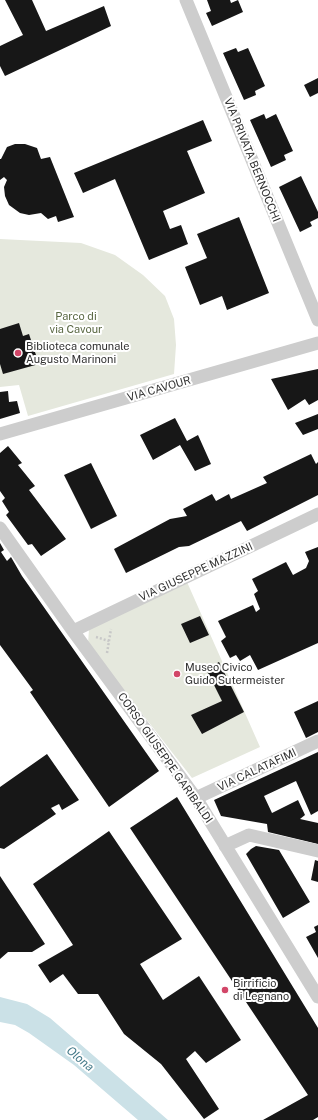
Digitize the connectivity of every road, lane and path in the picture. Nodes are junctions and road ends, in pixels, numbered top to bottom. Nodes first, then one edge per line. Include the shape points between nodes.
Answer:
1 (186, 0) edge
2 (318, 320) edge
3 (318, 343) edge
4 (0, 434) edge
5 (318, 514) edge
6 (0, 528) edge
7 (113, 611) junction
8 (73, 631) junction
9 (105, 674) junction
10 (318, 741) edge
11 (196, 798) junction
12 (225, 846) junction
13 (318, 851) edge
14 (318, 997) edge

1 - 2 street, VIA PRIVATA BERNOCCHI
3 - 4 street, VIA CAVOUR
5 - 7 street, VIA GIUSEPPE MAZZINI
6 - 8 street, CORSO GIUSEPPE GARIBALDI
7 - 8 street, VIA GIUSEPPE MAZZINI
7 - 9 path
8 - 9 street, CORSO GIUSEPPE GARIBALDI
9 - 11 street, CORSO GIUSEPPE GARIBALDI
10 - 11 street, VIA CALATAFIMI
11 - 12 street, CORSO GIUSEPPE GARIBALDI
12 - 13 street via 249,835
12 - 14 street, CORSO GIUSEPPE GARIBALDI

